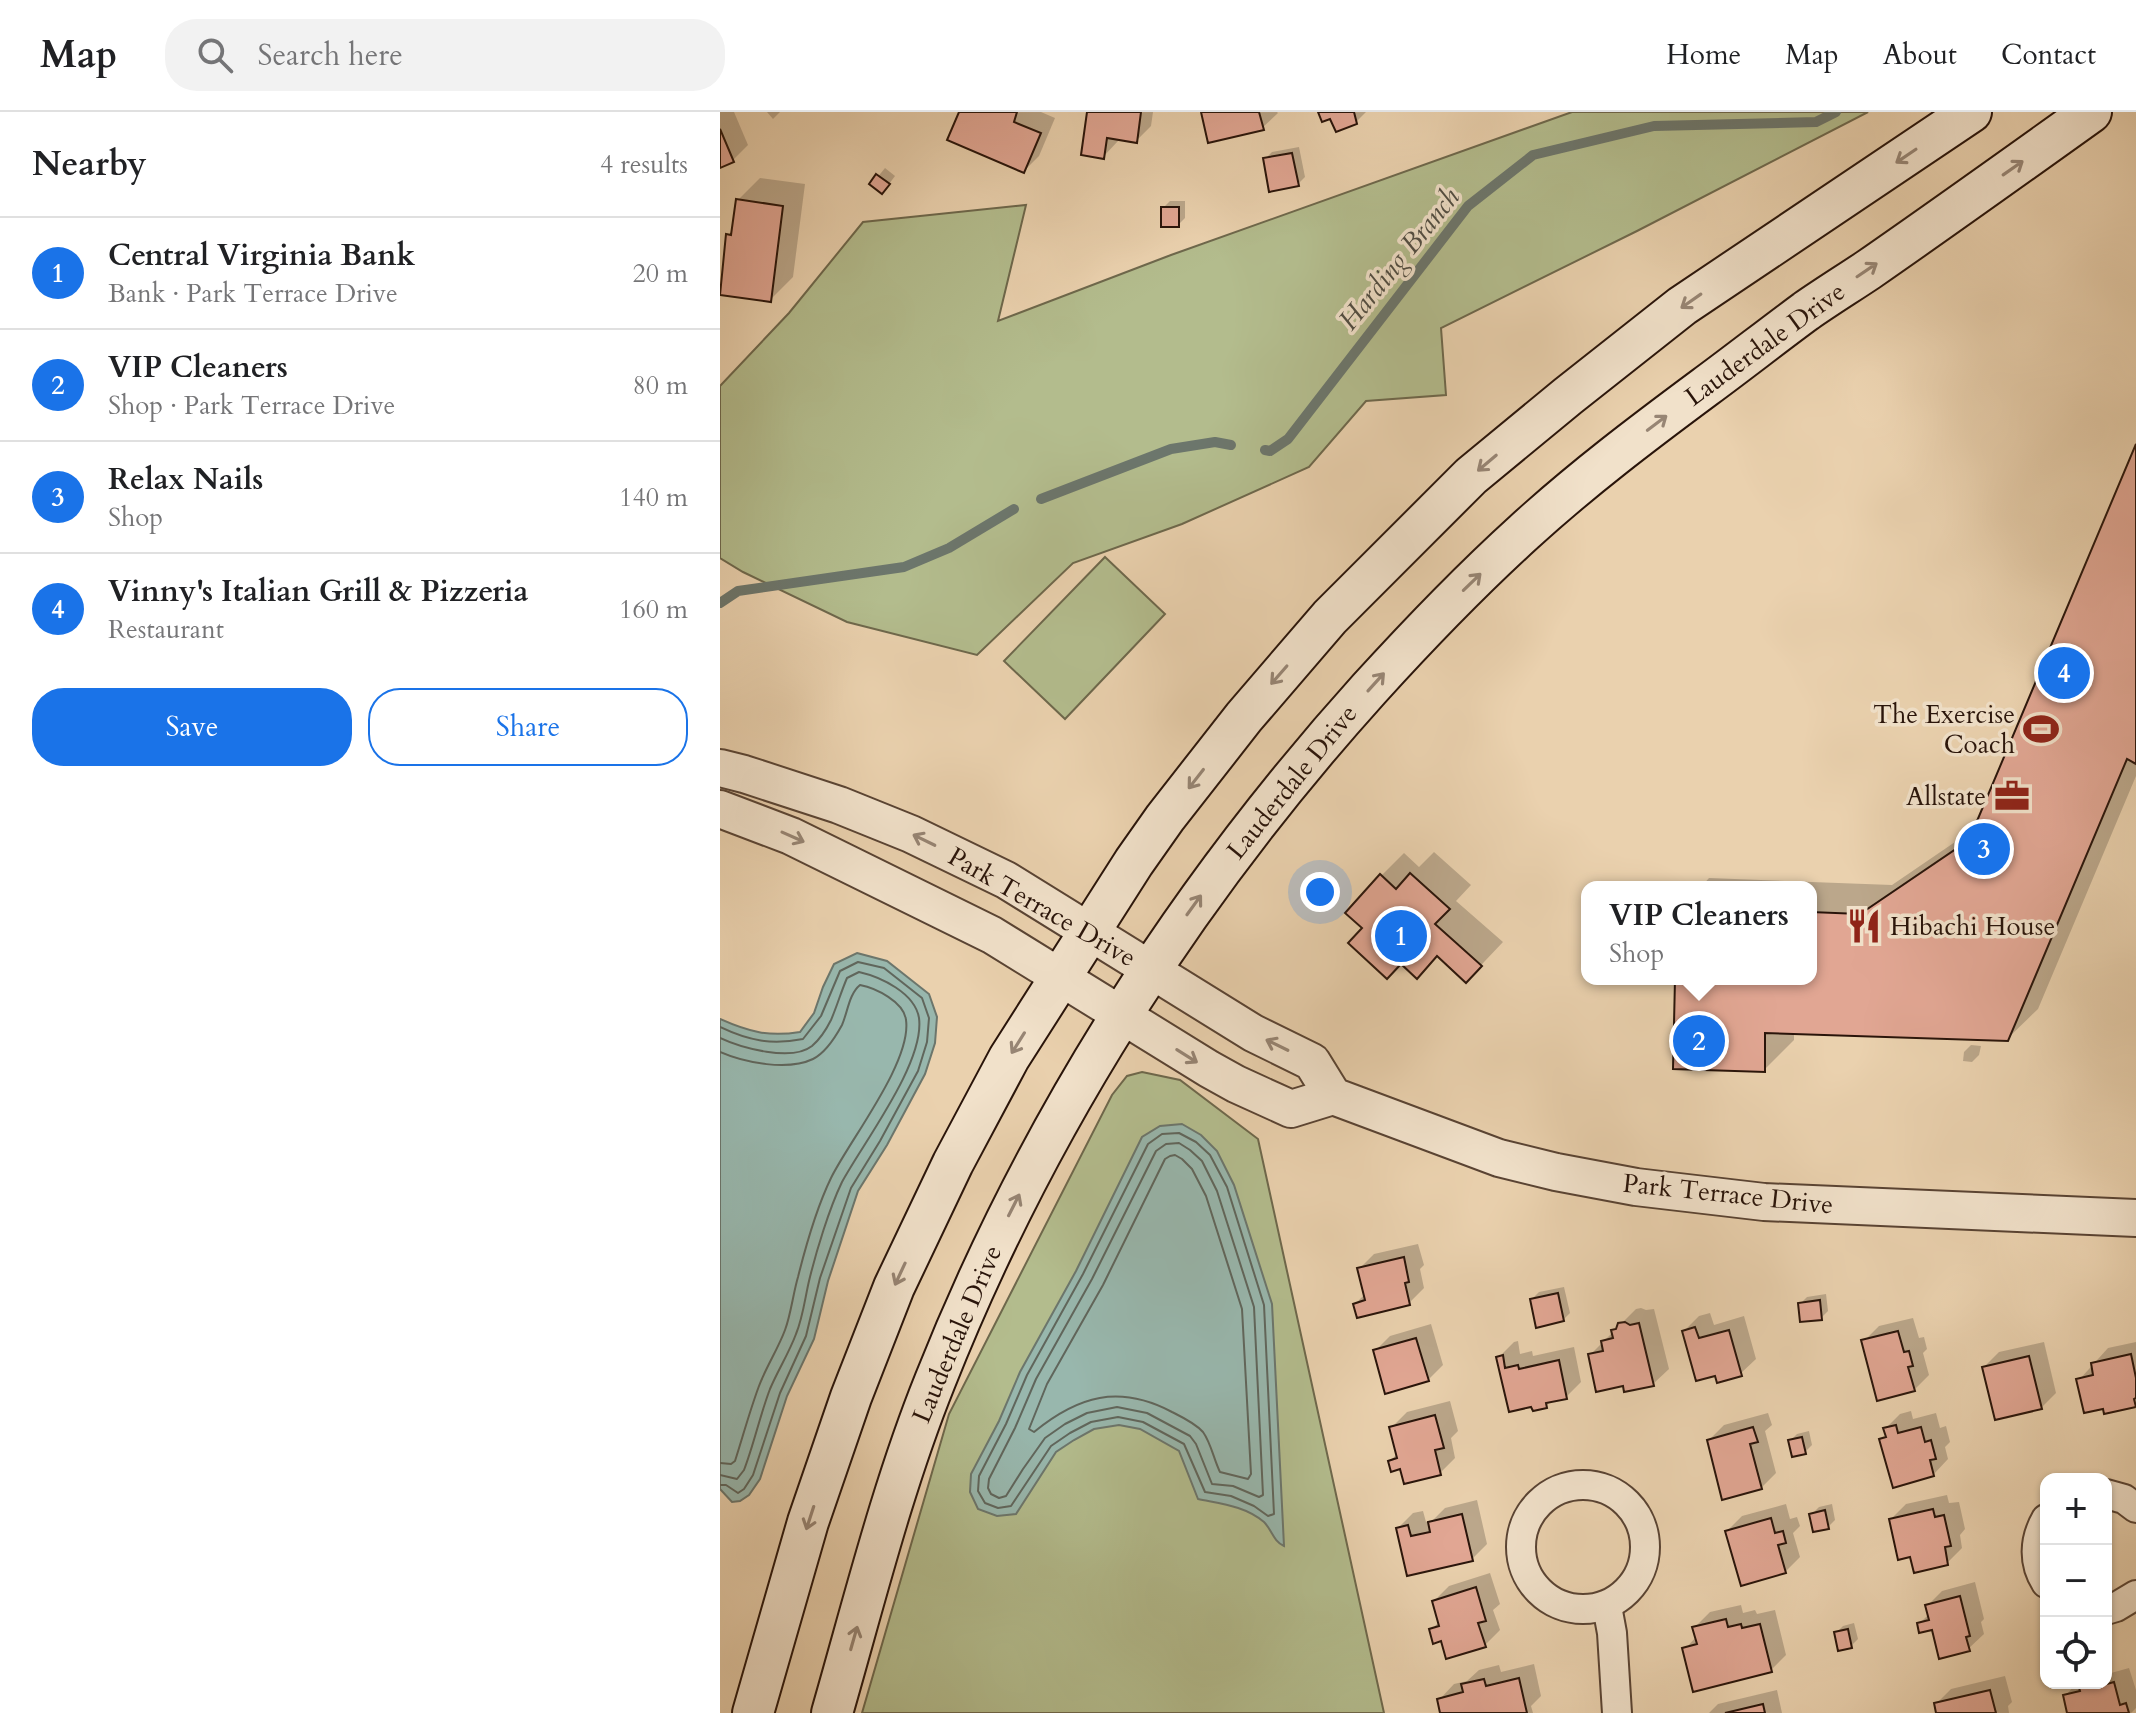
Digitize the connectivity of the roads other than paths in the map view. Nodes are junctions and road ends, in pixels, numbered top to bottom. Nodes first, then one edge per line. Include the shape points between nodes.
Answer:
1 (1971, 112) edge
2 (2091, 112) edge
3 (720, 768) edge
4 (720, 809) edge
5 (1090, 932) junction
6 (1150, 970) junction
7 (1060, 977) junction
8 (1121, 1014) junction
9 (1333, 1096) junction
10 (2136, 1218) edge
11 (2112, 1496) edge
12 (2136, 1508) edge
13 (2040, 1530) edge
14 (2040, 1570) edge
15 (2136, 1595) edge
16 (1607, 1606) junction
17 (2112, 1608) edge
18 (753, 1713) edge
19 (832, 1713) edge
20 (1617, 1713) edge

1 -> 5 main road via 1682,306 1471,476 1359,586 1278,676 1165,818
6 -> 2 main road, Lauderdale Drive via 1241,841 1315,750 1416,637 1524,531 1811,307
5 -> 3 street, Park Terrace Drive via 1006,880 911,834
4 -> 7 street, Park Terrace Drive via 878,877 992,935
5 - 6 street, Park Terrace Drive
5 - 7 main road
6 - 8 main road, Lauderdale Drive
9 -> 6 street, Park Terrace Drive via 1312,1062
7 - 8 street, Park Terrace Drive
7 -> 18 main road via 960,1149 894,1287 808,1522
8 -> 9 street, Park Terrace Drive via 1223,1077 1291,1109
19 -> 8 main road, Lauderdale Drive via 893,1502 951,1340 1033,1170
9 - 10 street, Park Terrace Drive via 1499,1158 1636,1187 1764,1202
11 - 12 street
13 - 14 street
15 - 17 street
16 - 16 street via 1638,1578 1646,1537 1639,1517 1608,1489 1587,1484 1547,1495 1524,1527 1523,1567 1548,1599 1567,1608
16 - 20 street

